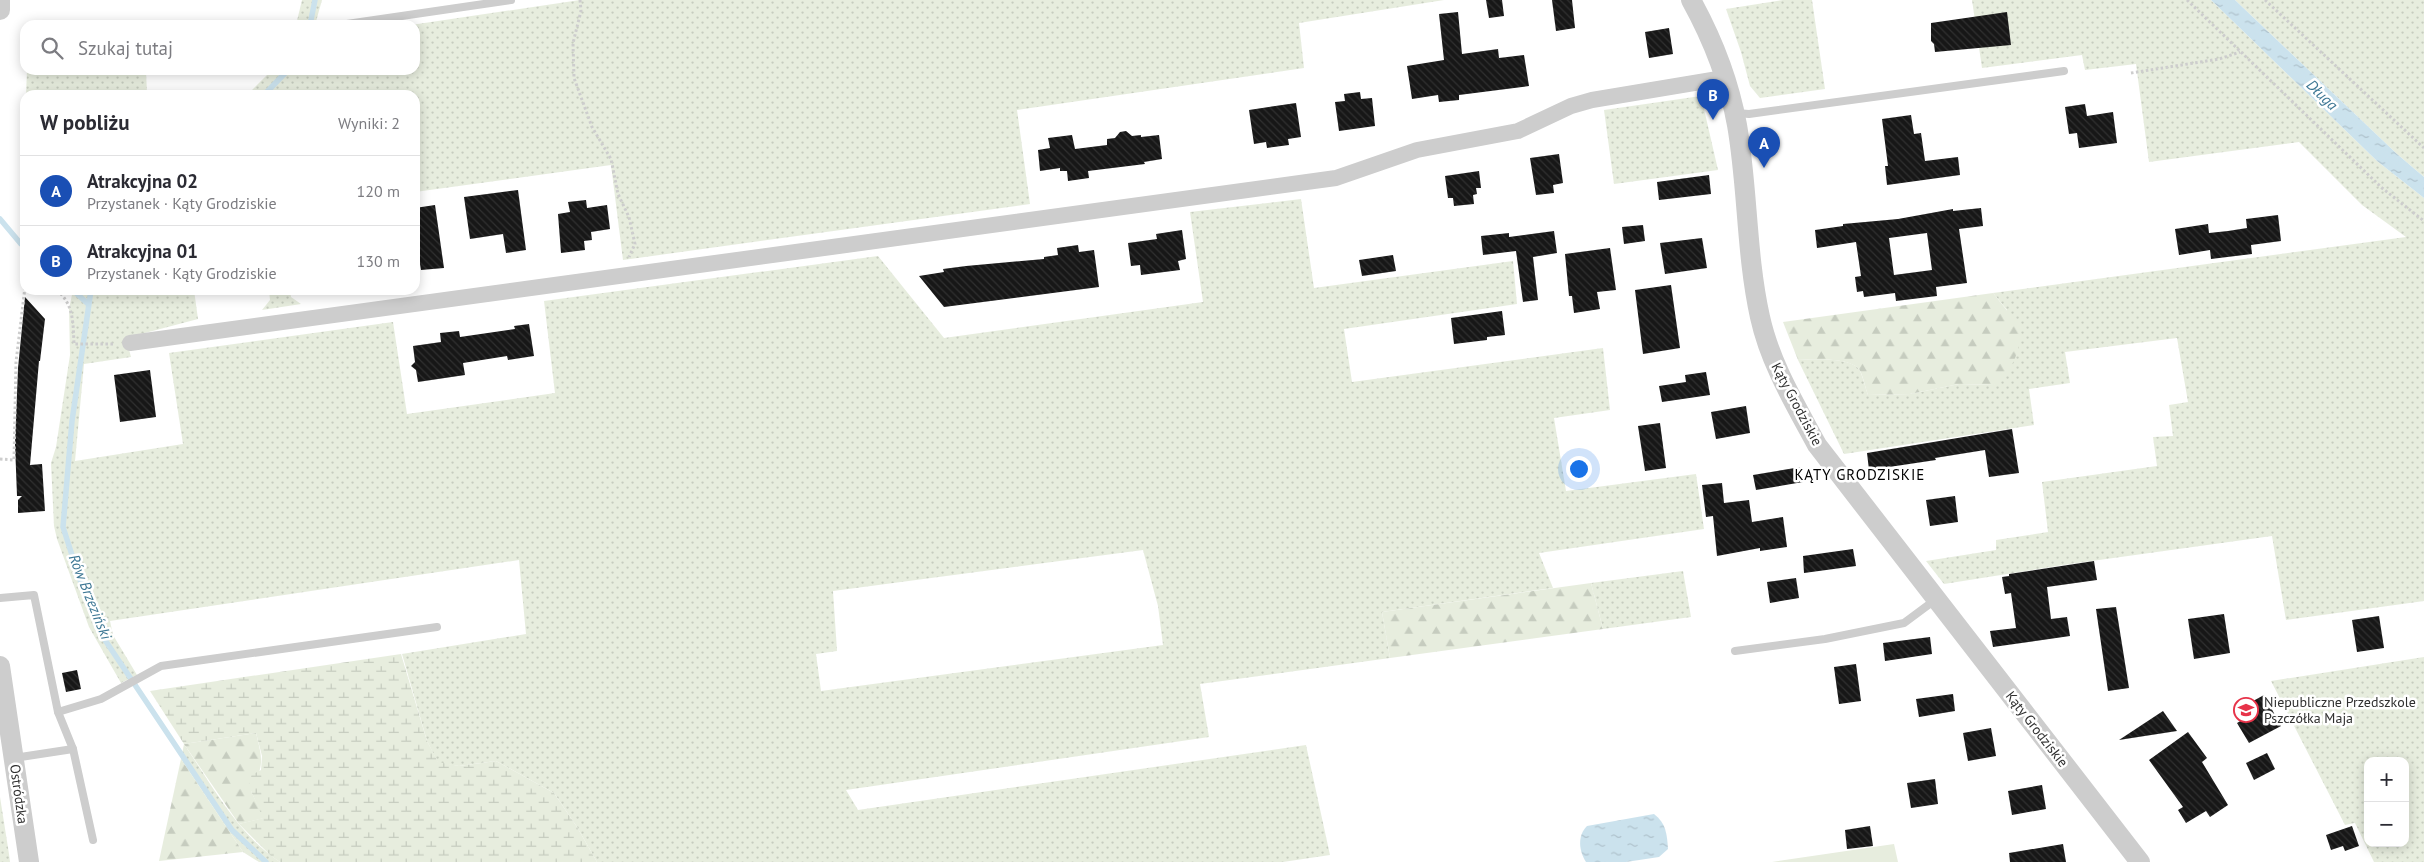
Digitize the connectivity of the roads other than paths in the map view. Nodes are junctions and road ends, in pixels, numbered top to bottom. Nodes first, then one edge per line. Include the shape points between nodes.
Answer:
1 (511, 0) edge
2 (1691, 0) edge
3 (0, 1) edge
4 (0, 10) edge
5 (374, 20) edge
6 (2064, 71) dead end
7 (1724, 78) junction
8 (1734, 113) junction
9 (130, 343) road end
10 (0, 598) edge
11 (1936, 599) junction
12 (437, 627) dead end
13 (1735, 651) dead end
14 (0, 666) edge
15 (58, 712) junction
16 (73, 749) junction
17 (14, 758) junction
18 (93, 840) dead end
19 (29, 862) edge
20 (2140, 862) edge

1 - 5 lane
2 - 7 street, Kąty Grodziskie via 1706,28
3 - 4 street
6 - 8 lane via 1749,114
7 - 8 street, Kąty Grodziskie
7 - 9 street via 1592,100 1571,106 1518,131 1417,150 1336,178
8 - 11 street, Kąty Grodziskie via 1750,261 1760,318 1770,351 1785,387 1817,445
10 - 15 lane via 34,595
11 - 13 lane via 1904,623 1825,639
11 - 20 street, Kąty Grodziskie
12 - 15 lane via 161,666 101,699
14 - 17 street, Ostródzka
15 - 16 lane
16 - 17 lane
16 - 18 lane
17 - 19 street, Ostródzka

